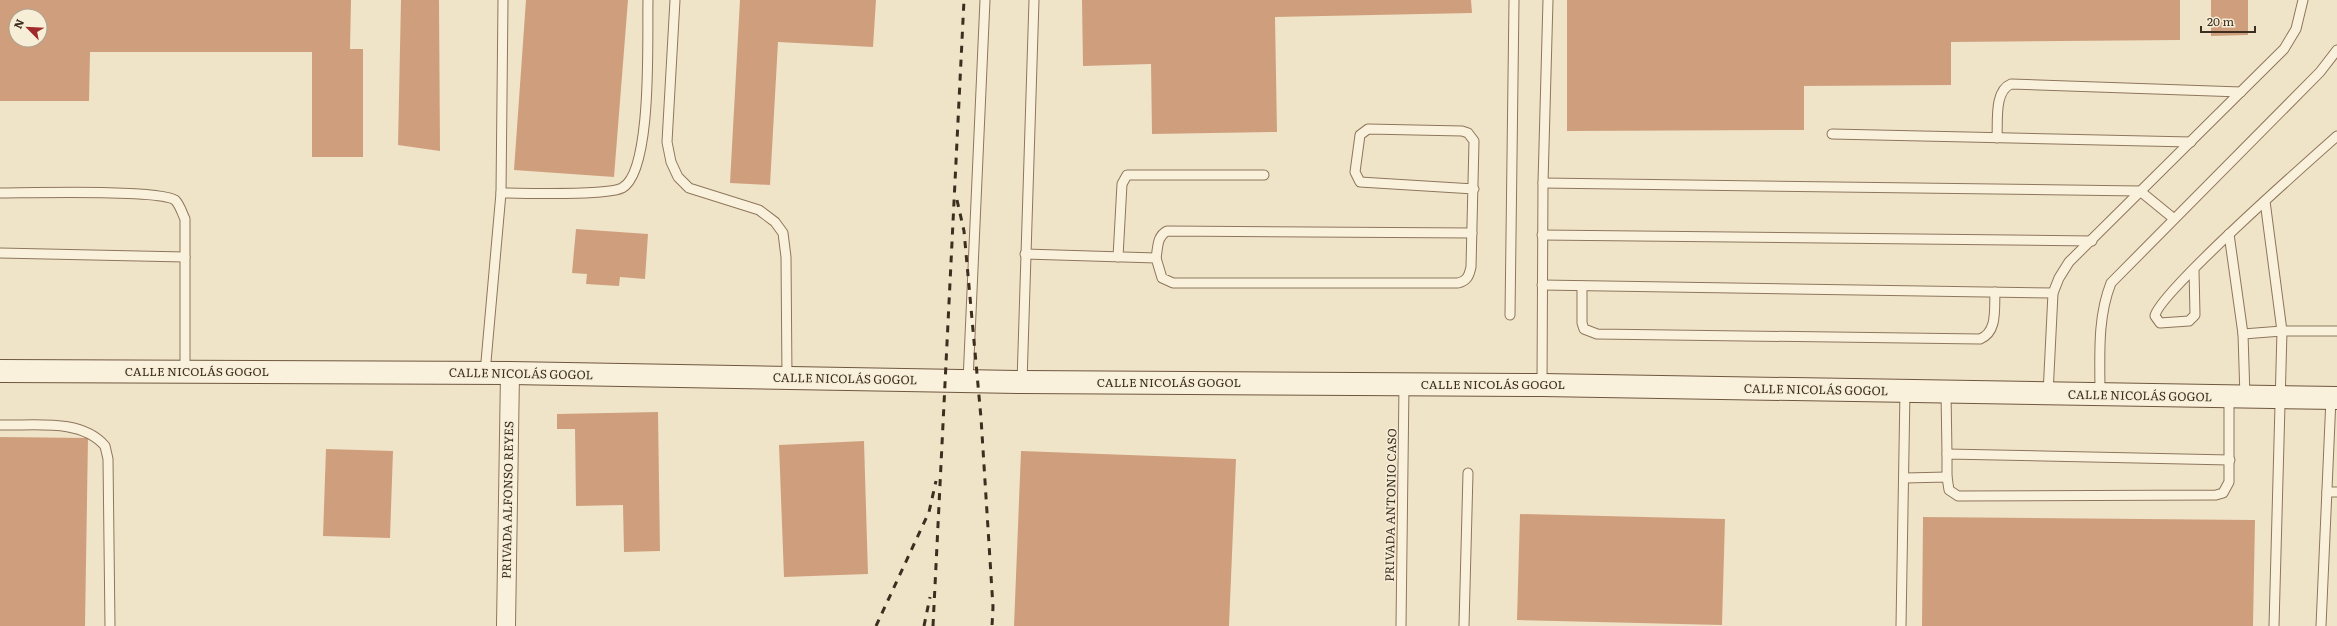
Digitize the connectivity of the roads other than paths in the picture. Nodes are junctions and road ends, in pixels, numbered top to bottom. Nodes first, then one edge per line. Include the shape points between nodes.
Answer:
1 (503, 0) edge
2 (648, 0) edge
3 (674, 0) edge
4 (984, 0) edge
5 (1034, 0) edge
6 (1514, 0) edge
7 (1548, 0) edge
8 (2303, 0) edge
9 (2337, 50) edge
10 (2241, 92) junction
11 (1832, 134) dead end
12 (2337, 136) edge
13 (1997, 138) junction
14 (2191, 142) junction
15 (1264, 175) dead end
16 (1543, 183) junction
17 (1474, 189) junction
18 (2140, 191) junction
19 (0, 193) edge
20 (501, 193) junction
21 (2265, 201) junction
22 (2173, 218) junction
23 (1472, 232) junction
24 (2229, 234) junction
25 (1542, 235) junction
26 (2092, 241) junction
27 (0, 253) edge
28 (1026, 254) junction
29 (1118, 256) junction
30 (185, 257) junction
31 (1156, 258) junction
32 (2194, 270) junction
33 (1542, 285) junction
34 (1582, 286) junction
35 (1995, 292) junction
36 (2053, 293) junction
37 (1510, 315) dead end
38 (2282, 331) junction
39 (2337, 331) edge
40 (2243, 334) junction
41 (0, 371) edge
42 (184, 372) junction
43 (484, 373) junction
44 (510, 373) junction
45 (787, 378) junction
46 (968, 381) junction
47 (1022, 382) junction
48 (1404, 384) junction
49 (1542, 385) junction
50 (1905, 391) junction
51 (1946, 392) junction
52 (2048, 394) junction
53 (2100, 395) junction
54 (2237, 397) junction
55 (2279, 398) junction
56 (2334, 398) edge
57 (0, 425) edge
58 (1947, 454) junction
59 (2230, 460) junction
60 (1468, 473) dead end
61 (1947, 477) junction
62 (1905, 478) junction
63 (2327, 492) junction
64 (2337, 492) edge
65 (110, 626) edge
66 (506, 626) edge
67 (1401, 626) edge
68 (1464, 626) edge
69 (1902, 626) edge
70 (2274, 626) edge
71 (2321, 626) edge

1 - 20 lane
2 - 20 lane via 645,130 637,166 631,180 621,188 599,192
3 - 45 lane via 668,142 671,162 678,176 689,188 759,210 775,222 783,233 786,257
4 - 46 lane
5 - 28 lane
6 - 37 lane
7 - 16 lane
8 - 10 lane via 2296,29 2284,49
9 - 22 lane via 2320,72
10 - 13 lane via 2011,84 2005,86 2000,94
10 - 14 lane
11 - 13 lane
12 - 21 lane
13 - 14 lane
14 - 18 lane
15 - 29 lane via 1127,175 1122,184
16 - 18 lane
16 - 25 lane
17 - 17 lane via 1360,182 1355,172 1360,135 1368,130 1468,132 1474,141
17 - 23 lane
18 - 22 lane
18 - 26 lane
19 - 30 lane via 133,194 169,198 180,206 185,219
20 - 43 lane
21 - 24 lane
21 - 38 lane
22 - 53 lane via 2111,283 2104,299 2101,317
23 - 31 lane via 1167,232 1162,233 1159,240
23 - 31 lane via 1470,275 1465,281 1458,283 1173,283 1162,278
24 - 32 lane
24 - 40 lane
25 - 26 lane
25 - 33 lane
26 - 36 lane via 2069,262
27 - 30 lane
28 - 29 lane
28 - 47 lane
29 - 31 lane
30 - 42 lane
32 - 32 lane via 2195,315 2189,321 2160,322 2155,312
33 - 34 lane
33 - 49 lane
34 - 35 lane
34 - 35 lane via 1582,323 1584,329 1596,334 1980,339 1991,332
35 - 36 lane
36 - 52 lane
38 - 39 lane
38 - 40 lane
38 - 55 lane
40 - 54 lane
41 - 42 street, CALLE NICOLÁS GOGOL
42 - 43 street, CALLE NICOLÁS GOGOL
43 - 44 street, CALLE NICOLÁS GOGOL
44 - 45 street, CALLE NICOLÁS GOGOL
44 - 66 street, PRIVADA ALFONSO REYES
45 - 46 street, CALLE NICOLÁS GOGOL
46 - 47 street, CALLE NICOLÁS GOGOL
47 - 48 street, CALLE NICOLÁS GOGOL
48 - 49 street, CALLE NICOLÁS GOGOL
48 - 67 lane, PRIVADA ANTONIO CASO
49 - 50 street, CALLE NICOLÁS GOGOL
50 - 51 street, CALLE NICOLÁS GOGOL
50 - 62 lane
51 - 52 street, CALLE NICOLÁS GOGOL
51 - 58 lane
52 - 53 street, CALLE NICOLÁS GOGOL
53 - 54 street, CALLE NICOLÁS GOGOL
54 - 55 street, CALLE NICOLÁS GOGOL
54 - 59 lane
55 - 56 street, CALLE NICOLÁS GOGOL
55 - 70 lane
56 - 63 lane
57 - 65 lane via 70,427 88,432 105,446 108,459
58 - 59 lane
58 - 61 lane
59 - 61 lane via 2229,482 2223,493 2216,495 1958,496 1949,490
60 - 68 lane
61 - 62 lane
62 - 69 lane
63 - 64 lane
63 - 71 lane

